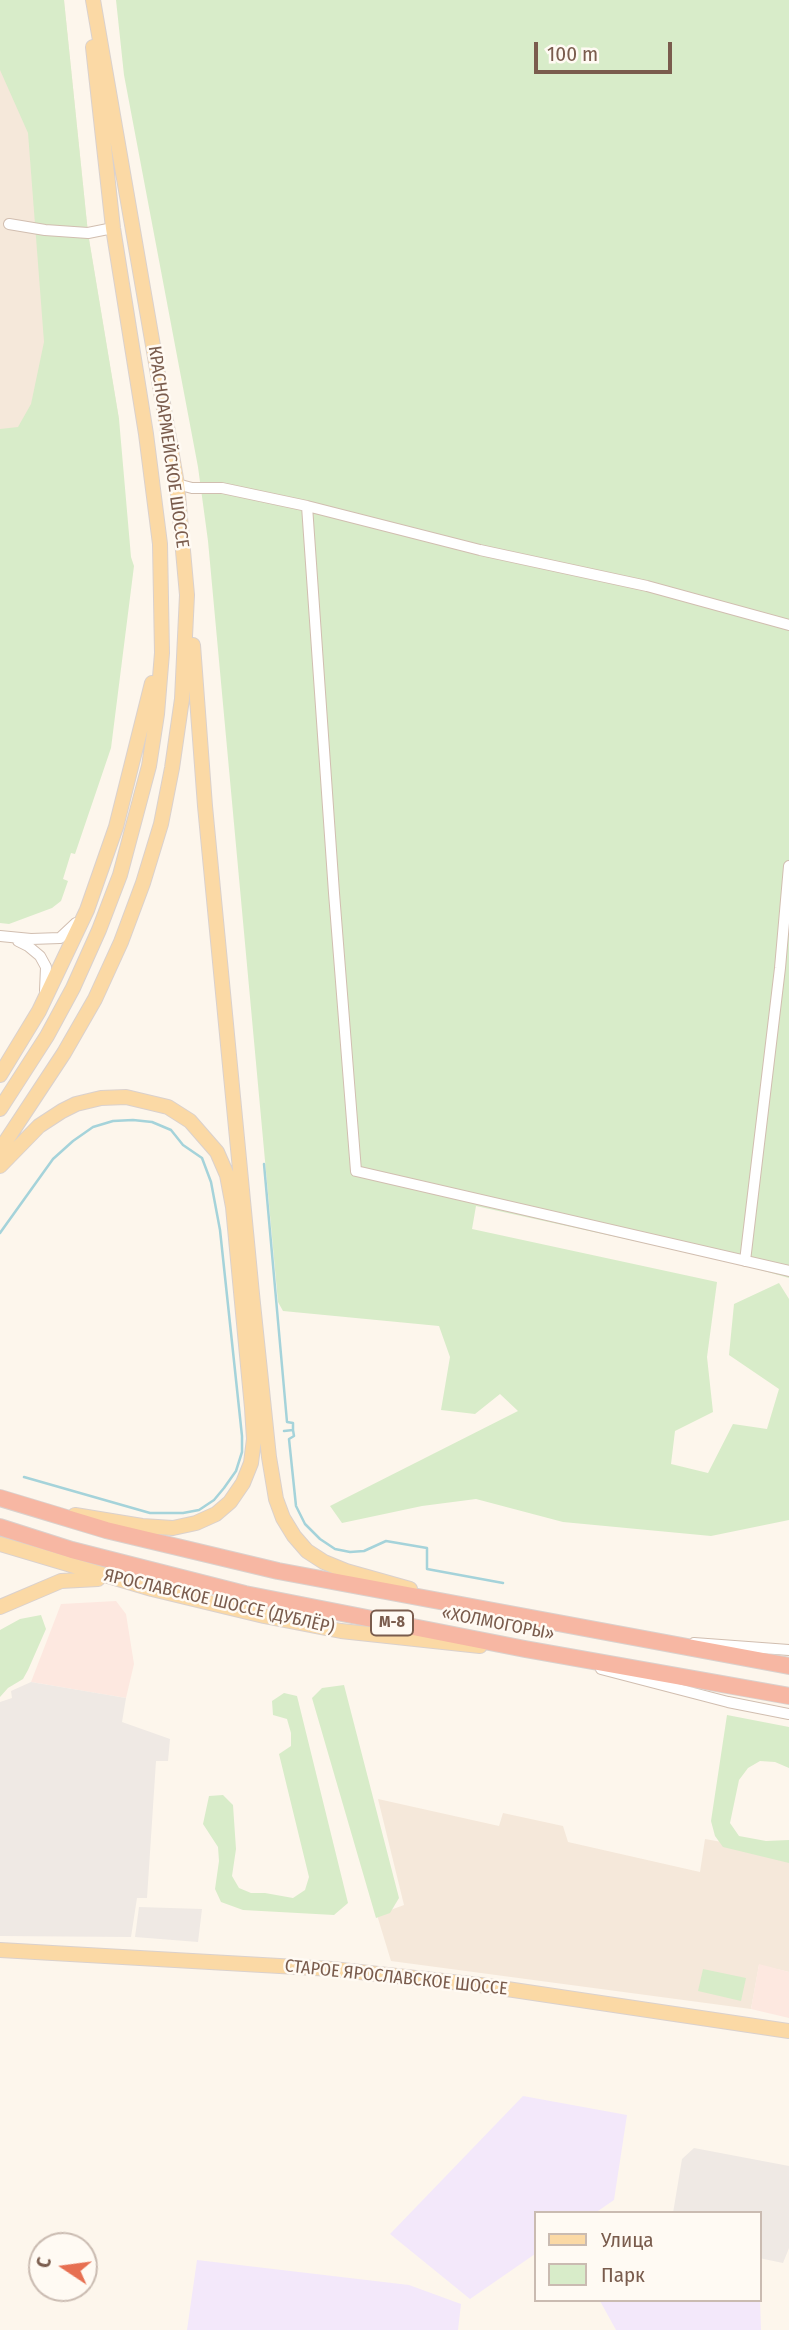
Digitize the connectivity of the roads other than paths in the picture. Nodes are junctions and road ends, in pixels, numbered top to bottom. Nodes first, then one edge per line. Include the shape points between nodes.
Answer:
1 (91, 0) edge
2 (9, 224) dead end
3 (113, 228) junction
4 (177, 484) junction
5 (307, 506) junction
6 (187, 595) junction
7 (162, 606) junction
8 (789, 625) edge
9 (789, 866) edge
10 (788, 885) edge
11 (88, 910) junction
12 (3, 936) edge
13 (39, 1012) junction
14 (1, 1074) edge
15 (0, 1109) edge
16 (0, 1150) edge
17 (0, 1166) edge
18 (745, 1261) junction
19 (789, 1271) edge
20 (0, 1497) edge
21 (31, 1507) junction
22 (0, 1527) edge
23 (0, 1544) edge
24 (129, 1583) junction
25 (0, 1606) edge
26 (483, 1610) junction
27 (660, 1642) junction
28 (525, 1649) junction
29 (789, 1650) edge
30 (548, 1653) junction
31 (789, 1666) edge
32 (789, 1696) edge
33 (789, 1713) edge
34 (0, 1950) edge
35 (789, 2031) edge

1 - 3 main road, КРАСНОАРМЕЙСКОЕ ШОССЕ
1 - 4 main road, КРАСНОАРМЕЙСКОЕ ШОССЕ
2 - 3 street via 88,233
3 - 7 main road, КРАСНОАРМЕЙСКОЕ ШОССЕ via 149,457
4 - 5 street via 222,488
4 - 6 main road, КРАСНОАРМЕЙСКОЕ ШОССЕ
5 - 8 street via 480,551 647,586
5 - 18 street via 356,1171
6 - 16 main road, КРАСНОАРМЕЙСКОЕ ШОССЕ via 183,699 144,883 94,999
6 - 26 main road via 276,1499 293,1536 324,1562
7 - 11 main road via 138,745
7 - 15 main road, КРАСНОАРМЕЙСКОЕ ШОССЕ via 162,653 149,766 120,875 73,988
9 - 10 street
10 - 18 street
11 - 12 street via 60,938
11 - 13 main road
12 - 13 street via 28,946 46,967
13 - 14 main road
17 - 21 main road via 39,1126 76,1104 101,1098 146,1100 190,1121 217,1152 227,1175 253,1408 251,1464 243,1483 216,1514 196,1523 173,1528 142,1526
18 - 19 street
20 - 21 highway, «ХОЛМОГОРЫ» / М-8
21 - 26 highway, «ХОЛМОГОРЫ» / М-8 via 117,1533 278,1571
22 - 28 highway, «ХОЛМОГОРЫ» / М-8 via 245,1594
23 - 24 main road, ЯРОСЛАВСКОЕ ШОССЕ (ДУБЛЁР)
24 - 25 main road via 61,1581
24 - 28 main road, ЯРОСЛАВСКОЕ ШОССЕ (ДУБЛЁР) via 341,1631
26 - 27 highway, «ХОЛМОГОРЫ» / М-8
27 - 29 street
27 - 31 highway, «ХОЛМОГОРЫ» / М-8
28 - 30 highway, «ХОЛМОГОРЫ» / М-8
30 - 32 highway, «ХОЛМОГОРЫ» / М-8
30 - 33 street via 634,1679
34 - 35 main road, СТАРОЕ ЯРОСЛАВСКОЕ ШОССЕ via 345,1970 480,1985

